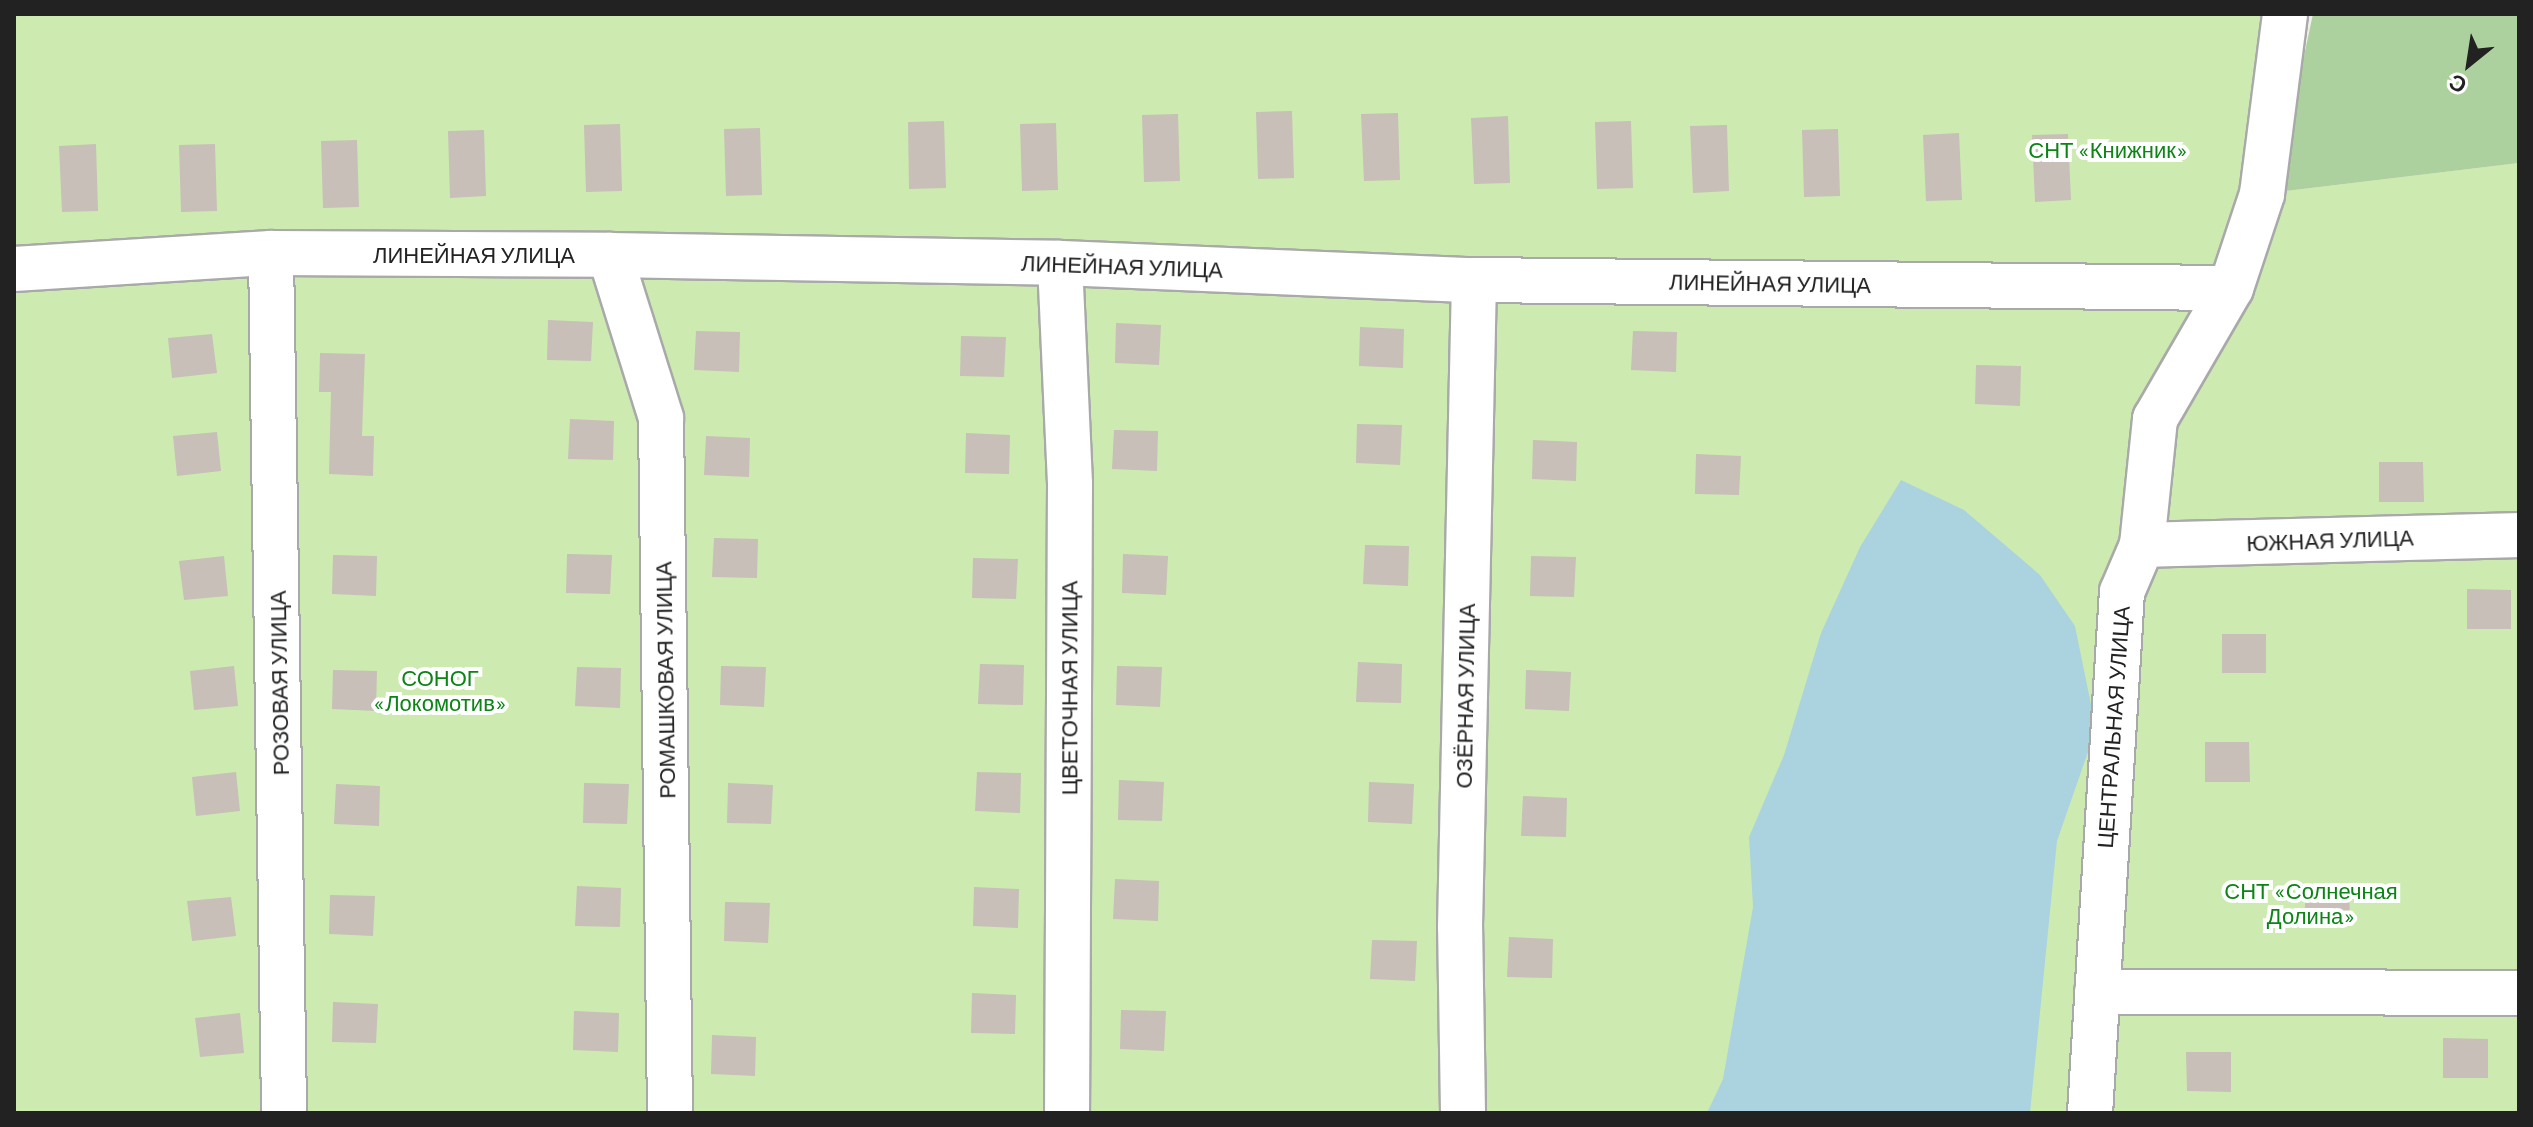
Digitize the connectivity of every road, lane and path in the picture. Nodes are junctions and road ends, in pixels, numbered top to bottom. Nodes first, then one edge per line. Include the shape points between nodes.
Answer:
1 (2285, 14) edge
2 (271, 253) junction
3 (610, 255) junction
4 (1060, 263) junction
5 (14, 269) edge
6 (1474, 280) junction
7 (2231, 288) junction
8 (2519, 535) edge
9 (2142, 545) junction
10 (2097, 992) junction
11 (2519, 993) edge
12 (284, 1113) edge
13 (670, 1113) edge
14 (1067, 1113) edge
15 (1463, 1113) edge
16 (2090, 1113) edge

1 - 7 street, ЦЕНТРАЛЬНАЯ УЛИЦА via 2262,194
2 - 3 street, ЛИНЕЙНАЯ УЛИЦА
2 - 5 street, ЛИНЕЙНАЯ УЛИЦА
2 - 12 street, РОЗОВАЯ УЛИЦА
3 - 4 street, ЛИНЕЙНАЯ УЛИЦА
3 - 13 street, РОМАШКОВАЯ УЛИЦА via 661,418
4 - 6 street, ЛИНЕЙНАЯ УЛИЦА
4 - 14 street, ЦВЕТОЧНАЯ УЛИЦА via 1070,484
6 - 7 street, ЛИНЕЙНАЯ УЛИЦА
6 - 15 street, ОЗЁРНАЯ УЛИЦА via 1460,927
7 - 9 street, ЦЕНТРАЛЬНАЯ УЛИЦА via 2155,419
8 - 9 street, ЮЖНАЯ УЛИЦА
9 - 10 street, ЦЕНТРАЛЬНАЯ УЛИЦА via 2122,592
10 - 11 street
10 - 16 street, ЦЕНТРАЛЬНАЯ УЛИЦА

